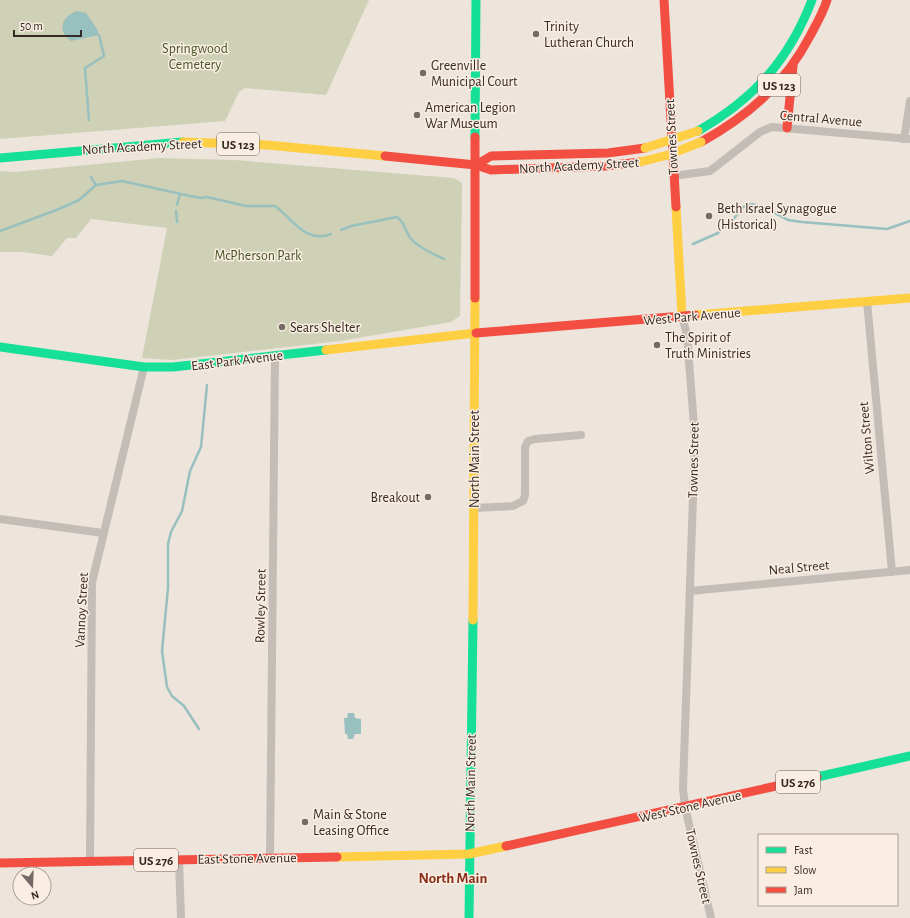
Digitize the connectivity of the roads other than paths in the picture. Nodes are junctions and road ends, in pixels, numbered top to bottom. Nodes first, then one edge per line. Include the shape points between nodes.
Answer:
1 (476, 0) edge
2 (664, 0) edge
3 (812, 0) edge
4 (827, 0) edge
5 (793, 66) junction
6 (910, 101) edge
7 (787, 128) junction
8 (907, 139) edge
9 (0, 158) edge
10 (476, 165) junction
11 (673, 176) junction
12 (910, 298) edge
13 (867, 301) junction
14 (682, 316) junction
15 (474, 333) junction
16 (0, 347) edge
17 (276, 355) junction
18 (144, 367) junction
19 (581, 435) dead end
20 (474, 508) junction
21 (0, 519) edge
22 (103, 533) junction
23 (910, 570) edge
24 (892, 572) junction
25 (690, 591) junction
26 (910, 756) edge
27 (685, 807) junction
28 (470, 854) junction
29 (270, 857) junction
30 (179, 860) junction
31 (90, 861) junction
32 (0, 862) edge
33 (181, 918) edge
34 (469, 918) edge
35 (710, 918) edge

1 - 10 main road, North Main Street
2 - 11 main road, Townes Street
3 - 10 main road, North Academy Street / US 123, bridge via 789,48 760,86 731,112 698,131 645,148 608,153 491,156
4 - 5 main road, North Academy Street / US 123 via 806,46
5 - 7 main road
5 - 10 main road, North Academy Street / US 123, bridge via 778,85 747,114 701,142 668,155 640,162 605,166 491,170
6 - 8 street
7 - 8 street, Central Avenue
7 - 11 street, Central Avenue via 772,127 760,132 710,171
9 - 10 main road, North Academy Street / US 123 via 190,142 267,146
10 - 15 main road, North Main Street
11 - 14 main road, Townes Street
12 - 13 main road, West Park Avenue
13 - 14 main road, West Park Avenue
13 - 24 street, Wilton Street
14 - 15 main road, West Park Avenue
14 - 25 street, Townes Street via 687,335 694,421
15 - 17 main road, East Park Avenue
15 - 20 main road, North Main Street
16 - 18 main road, East Park Avenue
17 - 18 main road, East Park Avenue via 173,367
17 - 29 street, Rowley Street
18 - 22 street, Vannoy Street
19 - 20 street via 528,441 525,447 523,501 513,506
20 - 28 main road, North Main Street
21 - 22 street
22 - 31 street, Vannoy Street via 92,582
23 - 24 street, Neal Street
24 - 25 street, Neal Street
25 - 27 street, Townes Street via 683,788
26 - 27 main road, West Stone Avenue / US 276
27 - 28 main road, West Stone Avenue / US 276
27 - 35 street, Townes Street
28 - 29 main road, East Stone Avenue / US 276
28 - 34 main road, North Main Street
29 - 30 main road, East Stone Avenue / US 276
30 - 31 main road, East Stone Avenue / US 276
30 - 33 street
31 - 32 main road, East Stone Avenue / US 276

